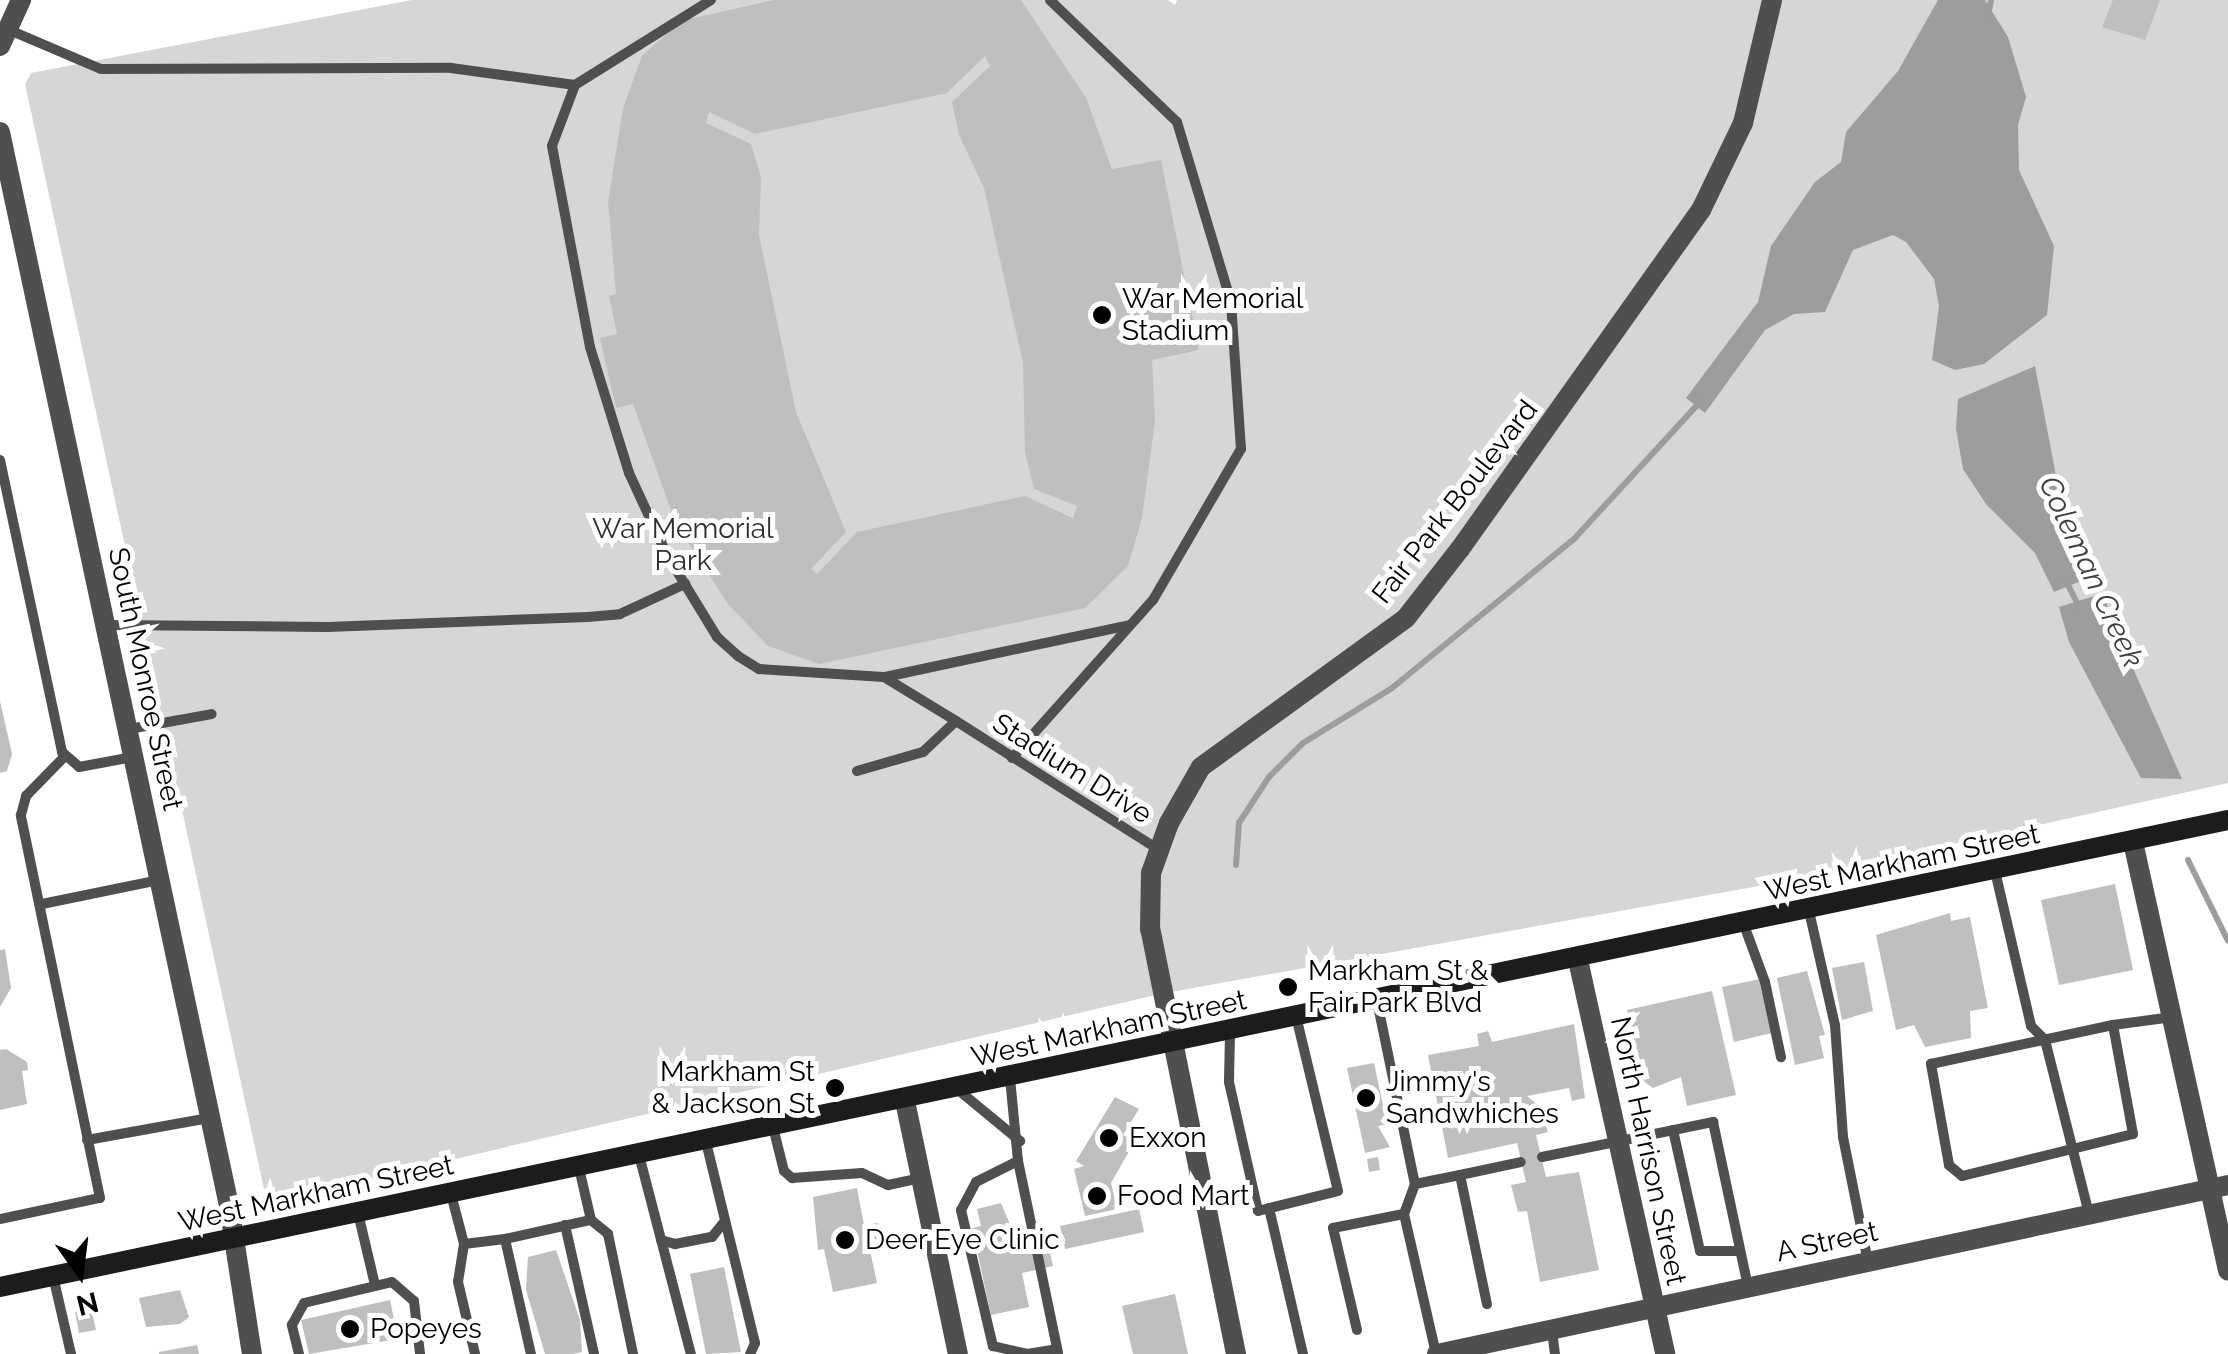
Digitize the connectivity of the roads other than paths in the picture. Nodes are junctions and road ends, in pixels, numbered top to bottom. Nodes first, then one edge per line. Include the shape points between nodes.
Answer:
1 (20, 0) edge
2 (712, 0) edge
3 (1050, 0) edge
4 (1772, 0) edge
5 (4, 38) edge
6 (575, 85) junction
7 (0, 132) edge
8 (0, 460) edge
9 (685, 584) junction
10 (104, 625) junction
11 (1130, 625) junction
12 (884, 677) junction
13 (212, 714) dead end
14 (956, 721) junction
15 (128, 729) junction
16 (65, 756) junction
17 (134, 756) junction
18 (1012, 758) junction
19 (857, 770) dead end
20 (2228, 820) edge
21 (2133, 842) junction
22 (1158, 850) junction
23 (1994, 872) junction
24 (159, 880) junction
25 (42, 904) junction
26 (1809, 911) junction
27 (1744, 925) junction
28 (1578, 960) junction
29 (1377, 1001) junction
30 (1296, 1016) junction
31 (2173, 1016) junction
32 (2113, 1025) junction
33 (1230, 1033) junction
34 (2045, 1040) junction
35 (1169, 1044) junction
36 (1781, 1058) dead end
37 (1010, 1078) junction
38 (957, 1089) junction
39 (905, 1101) junction
40 (209, 1118) junction
41 (773, 1127) junction
42 (1674, 1130) junction
43 (87, 1140) junction
44 (1021, 1141) junction
45 (706, 1142) junction
46 (1618, 1142) junction
47 (2070, 1148) junction
48 (638, 1155) junction
49 (1542, 1157) dead end
50 (1018, 1161) junction
51 (1521, 1162) dead end
52 (578, 1168) junction
53 (1460, 1174) junction
54 (920, 1178) junction
55 (1415, 1184) junction
56 (2219, 1187) edge
57 (451, 1194) junction
58 (1254, 1194) junction
59 (1204, 1207) junction
60 (1269, 1208) junction
61 (358, 1213) junction
62 (1404, 1214) junction
63 (2090, 1214) junction
64 (0, 1219) edge
65 (591, 1220) junction
66 (725, 1221) junction
67 (565, 1225) junction
68 (233, 1238) junction
69 (505, 1238) junction
70 (661, 1240) junction
71 (464, 1244) junction
72 (1740, 1251) junction
73 (1868, 1262) junction
74 (2228, 1271) edge
75 (53, 1276) junction
76 (375, 1284) junction
77 (0, 1287) edge
78 (1748, 1287) junction
79 (1488, 1304) dead end
80 (1654, 1307) junction
81 (1552, 1329) junction
82 (1358, 1330) dead end
83 (1058, 1352) edge
84 (71, 1354) edge
85 (252, 1354) edge
86 (298, 1354) edge
87 (420, 1354) edge
88 (475, 1354) edge
89 (534, 1354) edge
90 (594, 1354) edge
91 (633, 1354) edge
92 (692, 1354) edge
93 (750, 1354) edge
94 (958, 1354) edge
95 (1236, 1354) edge
96 (1302, 1354) edge
97 (1436, 1354) edge
98 (1555, 1354) edge
99 (1665, 1354) edge

1 - 5 street
2 - 6 lane
3 - 11 lane via 1177,122 1231,302 1241,449 1153,600
4 - 22 street, Fair Park Boulevard via 1754,91 1718,179 1573,394 1406,618 1200,767
5 - 6 lane via 101,68 452,68
6 - 9 lane via 552,146 590,347 629,473
7 - 10 street, South Monroe Street
8 - 16 lane
9 - 10 lane via 620,614 588,617
9 - 12 lane via 717,637 759,669
10 - 15 street, South Monroe Street
11 - 12 lane
11 - 18 lane
12 - 14 lane
13 - 15 lane
14 - 18 lane, Stadium Drive
14 - 19 lane, Stadium Drive via 923,752
15 - 17 street, South Monroe Street
16 - 17 lane via 79,767
16 - 25 lane via 26,796 21,815
17 - 24 street, South Monroe Street
18 - 22 lane, Stadium Drive
20 - 21 main road, West Markham Street
21 - 23 main road, West Markham Street
21 - 31 street
22 - 35 street, Fair Park Boulevard via 1150,928
23 - 26 main road, West Markham Street
23 - 34 lane via 2031,1026
24 - 25 lane
24 - 40 street, South Monroe Street
25 - 43 lane
26 - 27 main road, West Markham Street
26 - 73 lane via 1835,1025 1843,1137
27 - 28 main road, West Markham Street
27 - 36 lane
28 - 29 main road, West Markham Street
28 - 46 street, North Harrison Street
29 - 30 main road, West Markham Street
29 - 55 lane
30 - 33 main road, West Markham Street
30 - 60 lane via 1338,1191
31 - 32 lane
31 - 56 street
32 - 34 lane
32 - 47 lane via 2134,1134
33 - 35 main road, West Markham Street
33 - 58 lane via 1229,1082
34 - 47 lane
34 - 47 lane via 1931,1064 1949,1164 1962,1176
35 - 37 main road, West Markham Street
35 - 59 street, Fair Park Boulevard
37 - 38 main road, West Markham Street
37 - 44 lane
38 - 39 main road, West Markham Street
38 - 44 lane
39 - 41 main road, West Markham Street
39 - 54 street
40 - 43 lane
40 - 68 street, South Monroe Street
41 - 45 main road, West Markham Street
41 - 54 lane via 784,1171 792,1178 862,1172 888,1185
42 - 46 lane
42 - 72 lane via 1700,1251
42 - 72 lane via 1713,1122
43 - 64 lane via 100,1198
44 - 50 lane
45 - 48 main road, West Markham Street
45 - 66 lane
46 - 49 lane
46 - 80 street, North Harrison Street
47 - 63 lane
48 - 52 main road, West Markham Street
48 - 70 lane
50 - 83 lane
50 - 83 lane via 976,1182 962,1210 983,1316 993,1346
51 - 53 lane
52 - 57 main road, West Markham Street
52 - 65 lane
53 - 55 lane
53 - 79 lane
54 - 94 street
55 - 62 lane
56 - 63 street, A Street
56 - 74 street
57 - 61 main road, West Markham Street
57 - 71 lane
58 - 59 lane
58 - 60 lane via 1258,1211
59 - 95 street, Fair Park Boulevard
60 - 96 lane
61 - 68 main road, West Markham Street
61 - 76 lane
62 - 82 lane via 1333,1228
62 - 97 lane
63 - 73 street, A Street
65 - 67 lane
65 - 91 lane via 608,1234
66 - 70 lane via 712,1237
66 - 93 lane via 755,1343
67 - 69 lane
67 - 90 lane
68 - 75 main road, West Markham Street
68 - 85 street, South Monroe Street
69 - 71 lane
69 - 89 lane
70 - 92 lane
71 - 88 lane via 458,1282
72 - 78 lane
73 - 78 street, A Street
75 - 77 main road, West Markham Street
75 - 84 lane
76 - 86 lane via 304,1304 292,1325
76 - 87 lane via 392,1282 409,1291
78 - 80 street, A Street
80 - 81 street, A Street
80 - 99 street, North Harrison Street
81 - 97 street, A Street
81 - 98 lane

